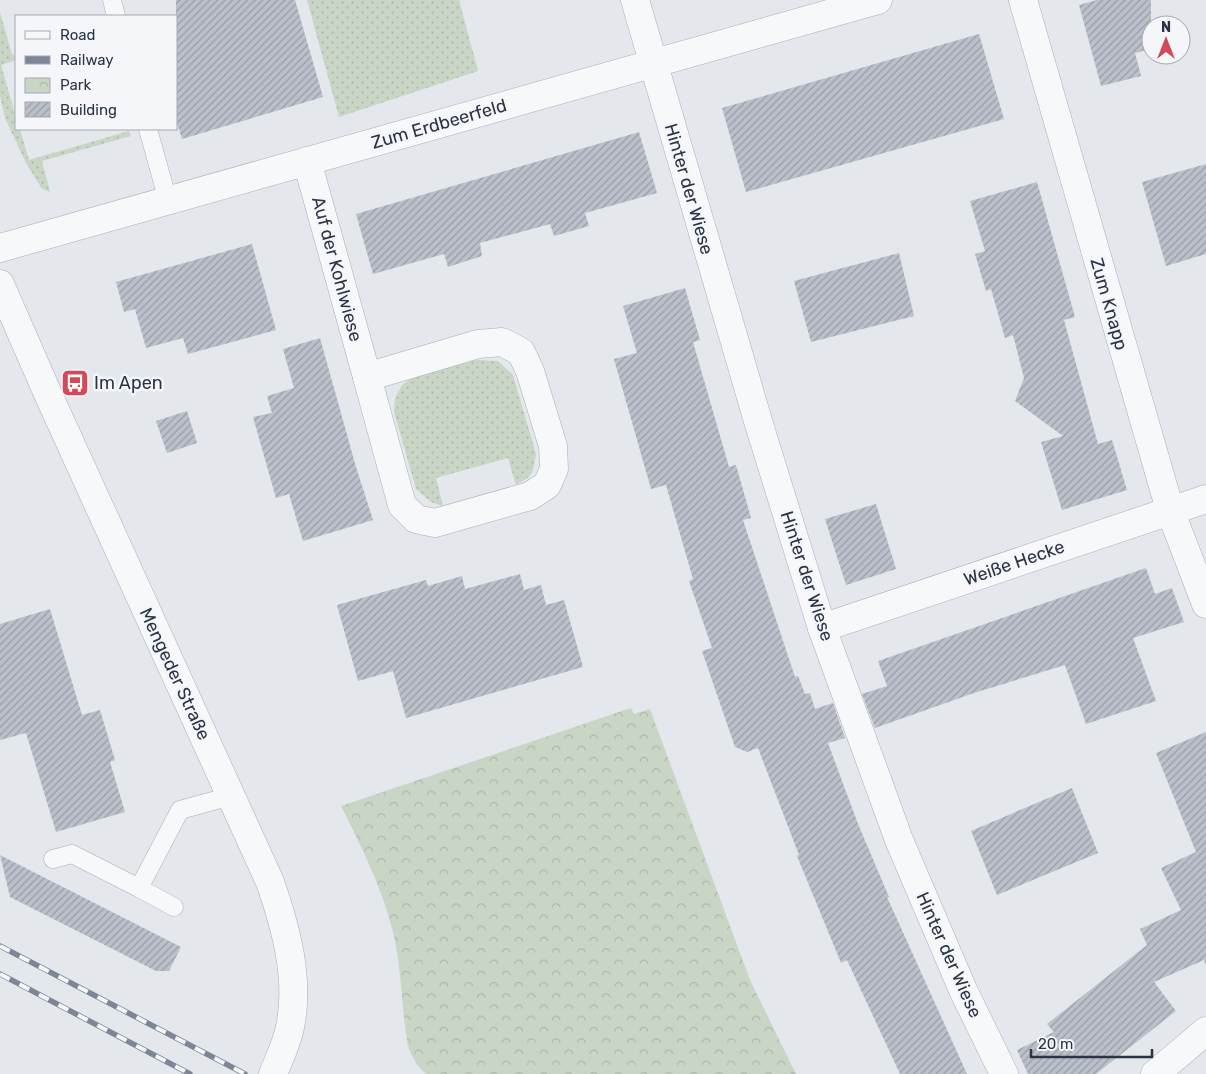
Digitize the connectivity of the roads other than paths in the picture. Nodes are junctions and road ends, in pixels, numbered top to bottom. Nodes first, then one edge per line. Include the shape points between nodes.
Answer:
1 (112, 0) edge
2 (635, 0) edge
3 (878, 0) edge
4 (1022, 0) edge
5 (116, 15) edge
6 (652, 64) junction
7 (148, 130) edge
8 (308, 161) junction
9 (168, 200) junction
10 (0, 248) edge
11 (0, 284) edge
12 (367, 377) junction
13 (1206, 499) edge
14 (1170, 510) junction
15 (1206, 604) edge
16 (822, 628) junction
17 (231, 796) junction
18 (52, 859) dead end
19 (139, 888) junction
20 (174, 907) dead end
21 (1206, 1031) edge
22 (273, 1074) edge
23 (1004, 1074) edge
24 (1155, 1074) edge

1 - 5 lane
2 - 6 street, Hinter der Wiese
3 - 6 street, Zum Erdbeerfeld
4 - 14 street, Zum Knapp
6 - 8 street, Zum Erdbeerfeld
6 - 16 street, Hinter der Wiese
7 - 9 lane
8 - 9 street, Zum Erdbeerfeld
8 - 12 street, Auf der Kohlwiese
9 - 10 street, Zum Erdbeerfeld
11 - 17 street, Mengeder Straße
12 - 12 street, Auf der Kohlwiese via 402,505 416,518 435,523 530,496 547,485 554,469 553,446 521,352 502,342 478,344
13 - 14 street, Weiße Hecke
14 - 15 street, Zum Knapp
14 - 16 street, Weiße Hecke
16 - 23 street, Hinter der Wiese via 899,840 962,990
17 - 19 lane via 180,810
17 - 22 street, Mengeder Straße via 270,882 284,922 291,963 294,995 290,1028
18 - 19 lane via 72,854
19 - 20 lane
21 - 24 street

